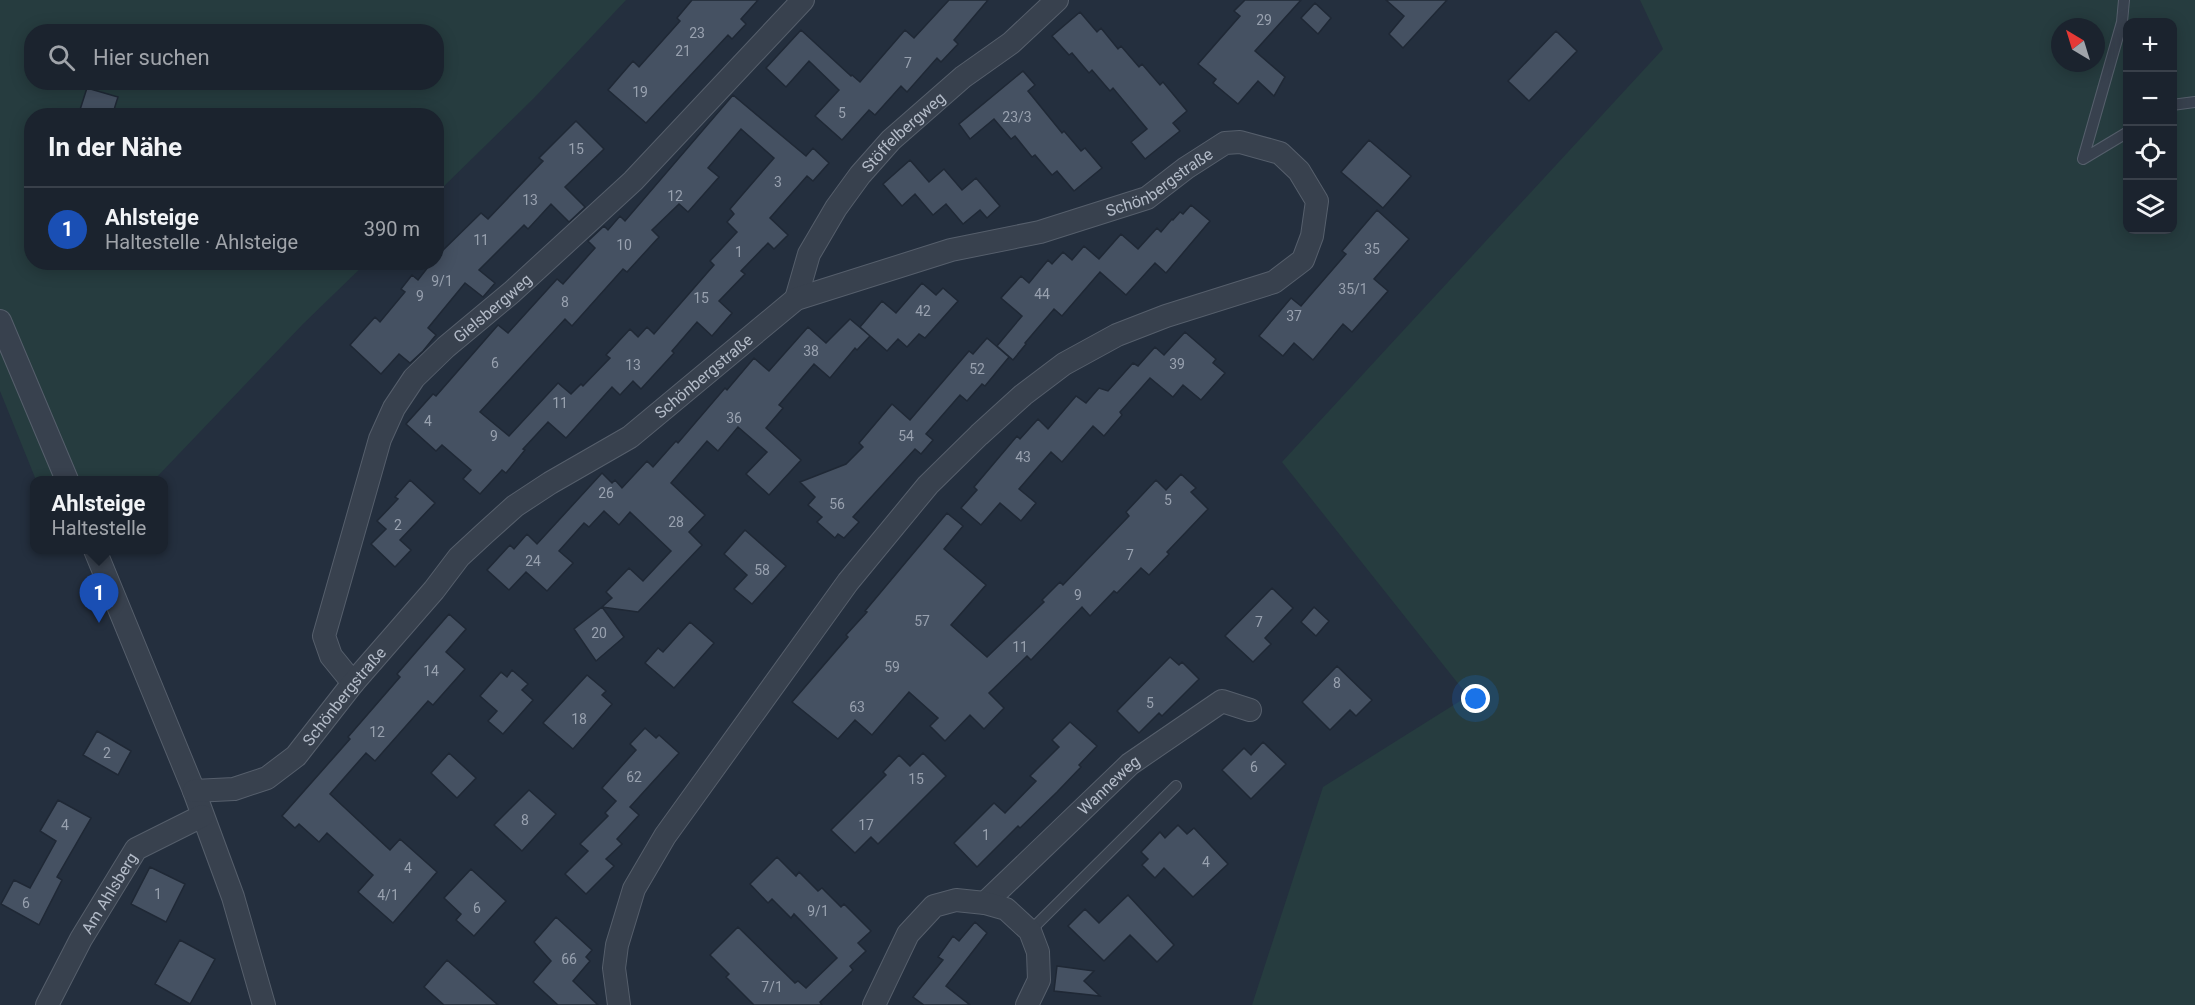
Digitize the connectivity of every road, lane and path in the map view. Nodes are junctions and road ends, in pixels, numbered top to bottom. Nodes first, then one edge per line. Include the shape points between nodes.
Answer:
1 (803, 0) edge
2 (1057, 0) edge
3 (2124, 0) edge
4 (2195, 102) edge
5 (2177, 104) edge
6 (2123, 135) edge
7 (796, 298) junction
8 (0, 321) edge
9 (65, 476) edge
10 (97, 554) edge
11 (353, 683) junction
12 (1250, 710) dead end
13 (1176, 786) dead end
14 (194, 791) junction
15 (202, 816) junction
16 (985, 903) junction
17 (1030, 931) junction
18 (47, 1005) edge
19 (264, 1005) edge
20 (619, 1005) edge
21 (874, 1005) edge
22 (1027, 1005) edge

1 - 11 street, Gielsbergweg via 633,181 446,347 414,378 394,408 377,449 324,636 332,656
2 - 7 street, Stöffelbergweg via 1011,43 963,77 891,140 860,175 809,254
3 - 6 lane via 2120,33 2084,159
4 - 5 lane
7 - 11 street, Schönbergstraße via 630,437 550,483 508,513 459,557
7 - 20 street, Schönbergstraße via 951,250 1040,232 1147,198 1225,143 1240,142 1280,153 1299,171 1317,201 1312,236 1303,260 1274,282 1136,327 1064,364 1023,394 928,485 848,582 665,836 634,890 617,945 614,968
8 - 9 street
10 - 14 street
11 - 14 street, Schönbergstraße via 296,756 267,778 234,789
12 - 16 street, Wanneweg via 1222,701 1130,764
13 - 17 lane
14 - 15 street
15 - 18 street, Am Ahlsberg via 136,849 81,939
15 - 19 street via 233,897
16 - 17 street via 1006,909
16 - 21 street via 956,900 934,906 908,934
17 - 22 street via 1038,952 1039,980

